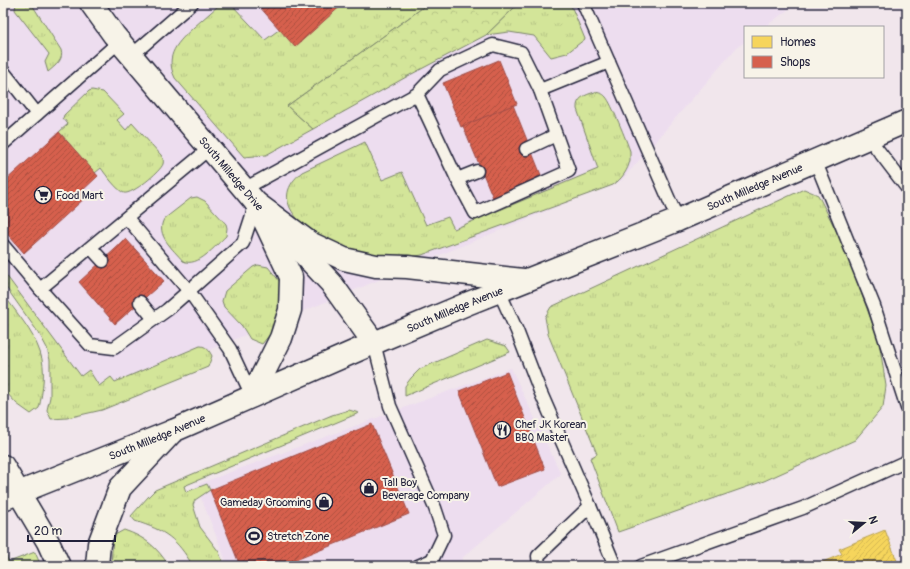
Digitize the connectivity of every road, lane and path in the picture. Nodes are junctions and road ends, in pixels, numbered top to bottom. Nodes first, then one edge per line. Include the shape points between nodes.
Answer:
1 (91, 3) edge
2 (192, 3) edge
3 (583, 3) edge
4 (125, 49) junction
5 (609, 62) junction
6 (3, 71) edge
7 (540, 90) junction
8 (417, 94) junction
9 (37, 114) junction
10 (907, 121) edge
11 (556, 134) junction
12 (868, 137) junction
13 (3, 144) edge
14 (210, 148) junction
15 (526, 149) dead end
16 (815, 160) junction
17 (476, 171) dead end
18 (457, 179) junction
19 (907, 188) edge
20 (250, 196) junction
21 (127, 218) junction
22 (678, 220) junction
23 (3, 245) edge
24 (91, 248) junction
25 (103, 261) dead end
26 (526, 280) junction
27 (40, 289) junction
28 (189, 291) junction
29 (498, 291) junction
30 (140, 302) dead end
31 (154, 319) junction
32 (374, 343) junction
33 (252, 396) junction
34 (907, 408) edge
35 (173, 431) junction
36 (907, 461) edge
37 (3, 466) edge
38 (11, 496) edge
39 (590, 506) junction
40 (432, 563) edge
41 (59, 566) edge
42 (97, 566) edge
43 (418, 566) edge
44 (539, 566) edge
45 (615, 566) edge
46 (641, 566) edge

1 - 4 main road, South Milledge Drive
2 - 4 lane
3 - 5 lane
4 - 9 lane
4 - 14 main road, South Milledge Drive
5 - 7 lane
5 - 22 lane
6 - 9 lane
7 - 8 lane via 521,52 493,45 440,70
7 - 11 lane
8 - 18 lane
8 - 20 lane
9 - 13 lane
10 - 12 main road, South Milledge Avenue
11 - 15 lane
11 - 18 lane via 569,171 474,213
12 - 16 main road, South Milledge Avenue
12 - 19 lane
14 - 20 main road, South Milledge Drive
14 - 21 lane
16 - 22 main road, South Milledge Avenue
16 - 34 lane via 874,306
17 - 18 lane
20 - 26 main road via 310,243 344,259 376,266
20 - 28 lane via 243,243
20 - 32 main road, South Milledge Drive via 331,283
20 - 33 main road via 291,277 290,310 281,338
21 - 24 lane
21 - 28 lane
22 - 26 main road, South Milledge Avenue
23 - 27 lane
24 - 25 lane
24 - 27 lane
26 - 29 main road, South Milledge Avenue
27 - 31 lane via 90,344 114,348
28 - 31 lane
28 - 33 lane via 230,349
29 - 32 main road, South Milledge Avenue
29 - 39 lane via 518,331 540,391
30 - 31 lane
32 - 33 main road, South Milledge Avenue
32 - 40 lane via 390,406 444,535
33 - 35 main road, South Milledge Avenue
35 - 38 main road, South Milledge Avenue
35 - 42 main road via 120,488 99,544
36 - 46 lane via 803,508
37 - 38 main road
38 - 41 main road via 48,542
39 - 44 lane via 538,556
39 - 45 lane
40 - 43 lane

